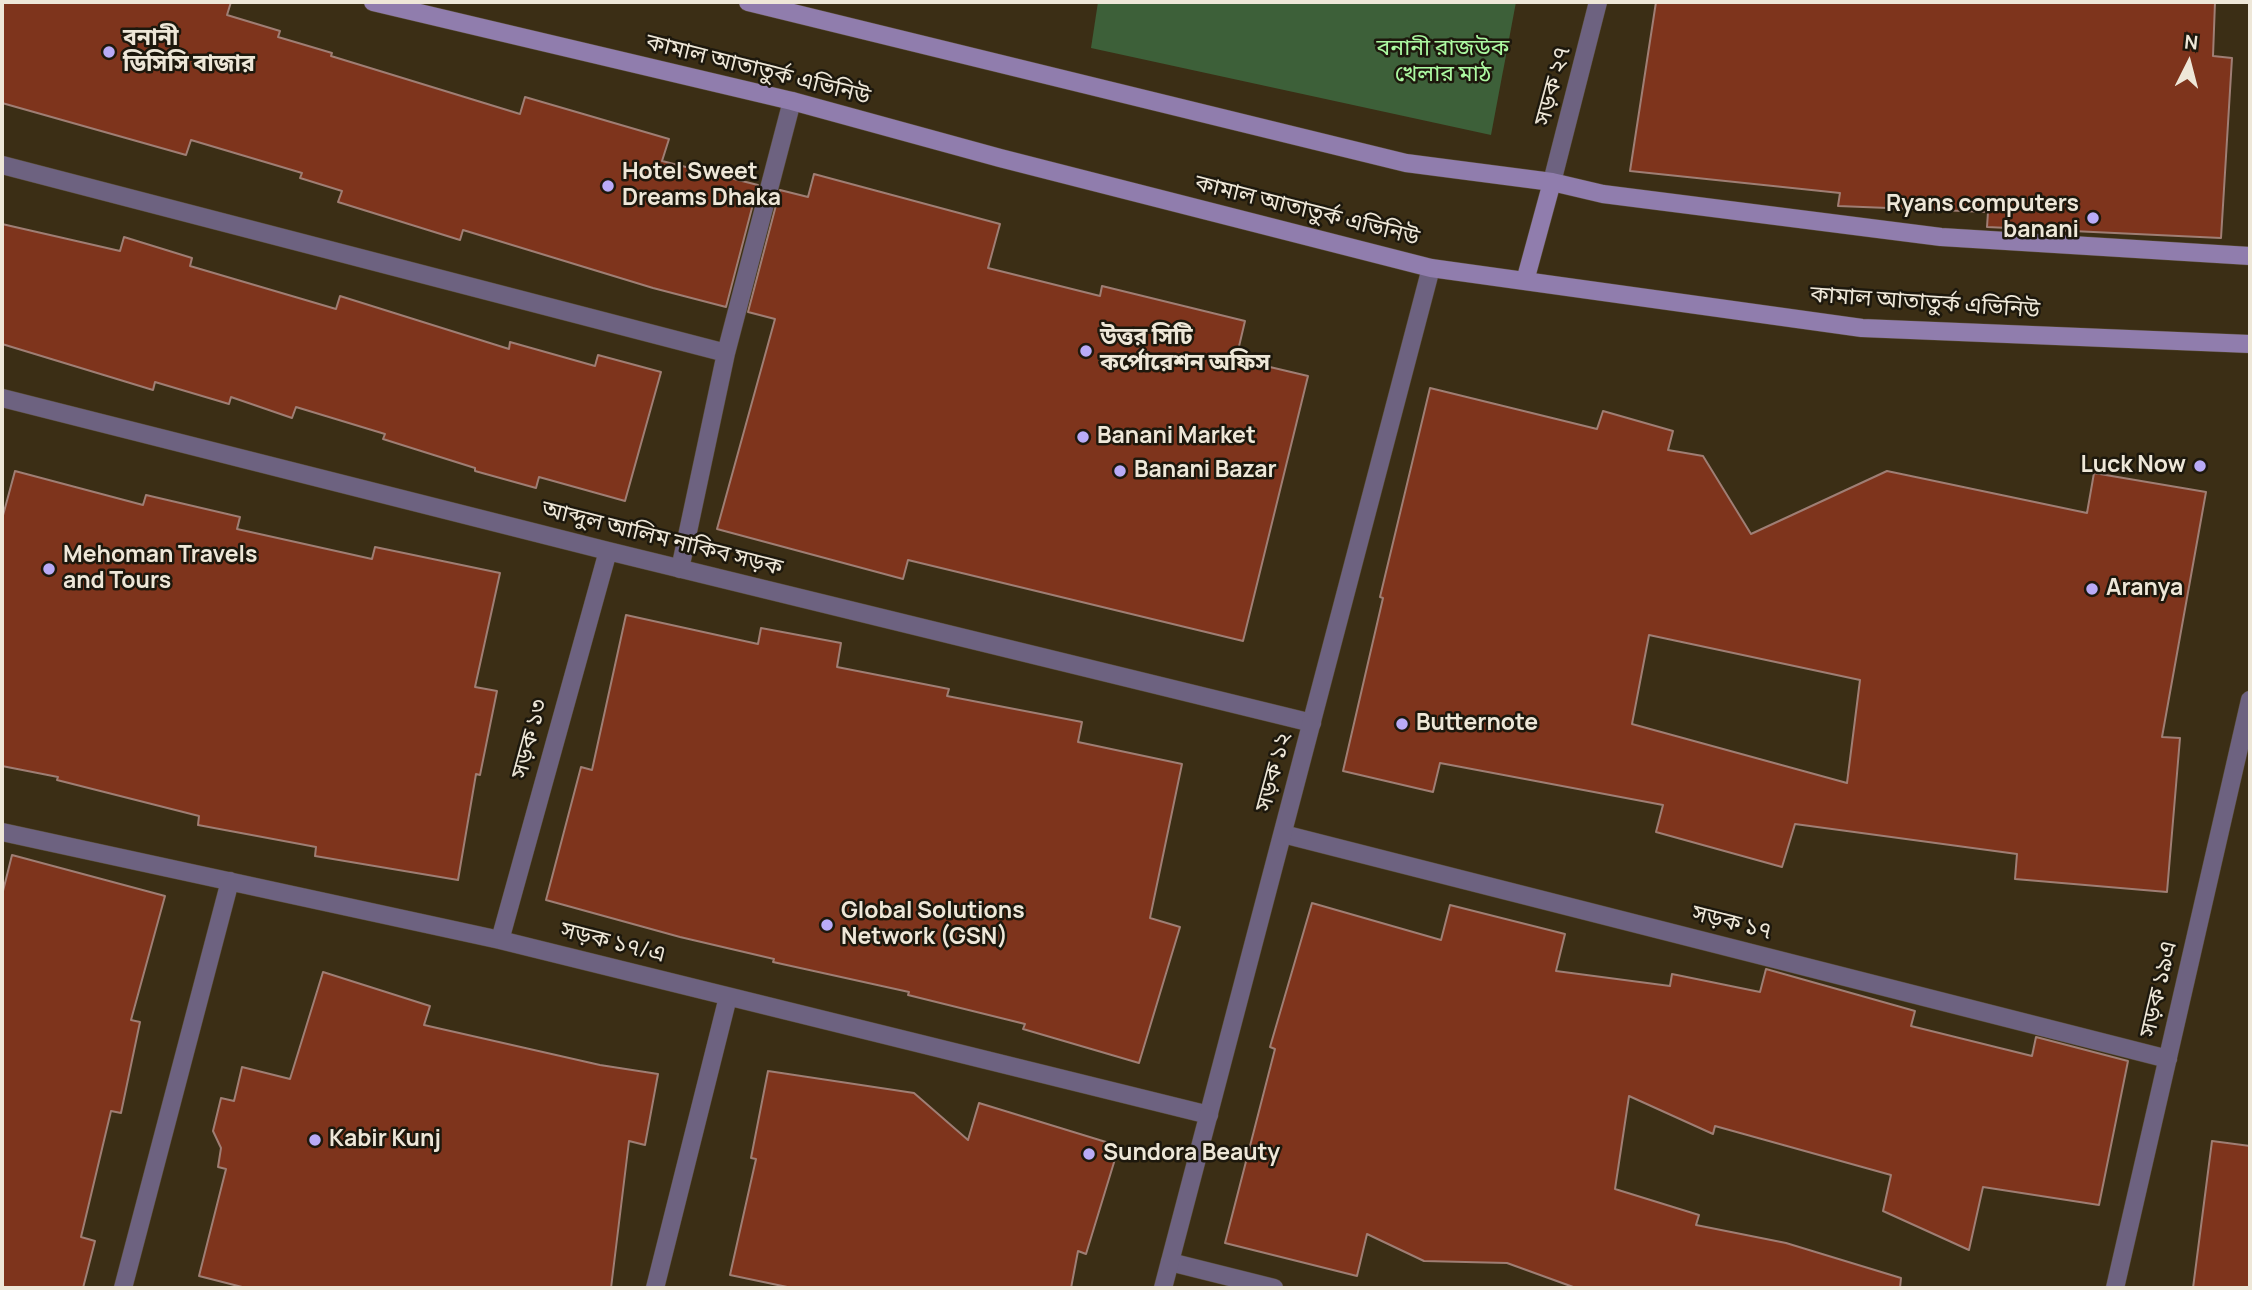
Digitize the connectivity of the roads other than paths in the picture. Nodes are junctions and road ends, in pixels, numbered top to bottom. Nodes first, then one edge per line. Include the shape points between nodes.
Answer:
1 (373, 2) edge
2 (748, 2) edge
3 (1598, 2) edge
4 (792, 101) junction
5 (2, 165) edge
6 (1552, 182) junction
7 (2250, 256) edge
8 (1431, 268) junction
9 (1525, 281) junction
10 (2250, 344) edge
11 (726, 353) junction
12 (2, 398) edge
13 (608, 551) junction
14 (680, 569) junction
15 (2250, 700) edge
16 (1312, 723) junction
17 (2, 832) edge
18 (1283, 834) junction
19 (230, 881) junction
20 (500, 940) junction
21 (727, 998) junction
22 (2168, 1059) junction
23 (1209, 1115) junction
24 (1170, 1262) junction
25 (123, 1288) edge
26 (655, 1288) edge
27 (1163, 1288) edge
28 (1274, 1288) edge
29 (2115, 1288) edge

1 - 4 main road, কামাল আতাতুর্ক এভিনিউ
2 - 6 main road via 1406,163
3 - 6 street, সড়ক ২৭
4 - 8 main road, কামাল আতাতুর্ক এভিনিউ
4 - 11 street
5 - 11 street
6 - 7 main road via 1603,194 1941,237
6 - 9 main road
8 - 9 main road, কামাল আতাতুর্ক এভিনিউ
8 - 16 street, সড়ক ১২
9 - 10 main road, কামাল আতাতুর্ক এভিনিউ via 1862,328
11 - 14 street
12 - 13 street, আব্দুল আলিম নাকিব সড়ক
13 - 14 street, আব্দুল আলিম নাকিব সড়ক
13 - 20 street, সড়ক ১৩
14 - 16 street, আব্দুল আলিম নাকিব সড়ক
15 - 22 street, সড়ক ১৯এ
16 - 18 street, সড়ক ১২
17 - 19 street, সড়ক ১৭/এ
18 - 22 street, সড়ক ১৭
18 - 23 street, সড়ক ১২
19 - 20 street, সড়ক ১৭/এ
19 - 25 street
20 - 21 street, সড়ক ১৭/এ
21 - 23 street, সড়ক ১৭/এ
21 - 26 street
22 - 29 street, সড়ক ১৯এ
23 - 24 street, সড়ক ১২
24 - 27 street, সড়ক ১২
24 - 28 street

